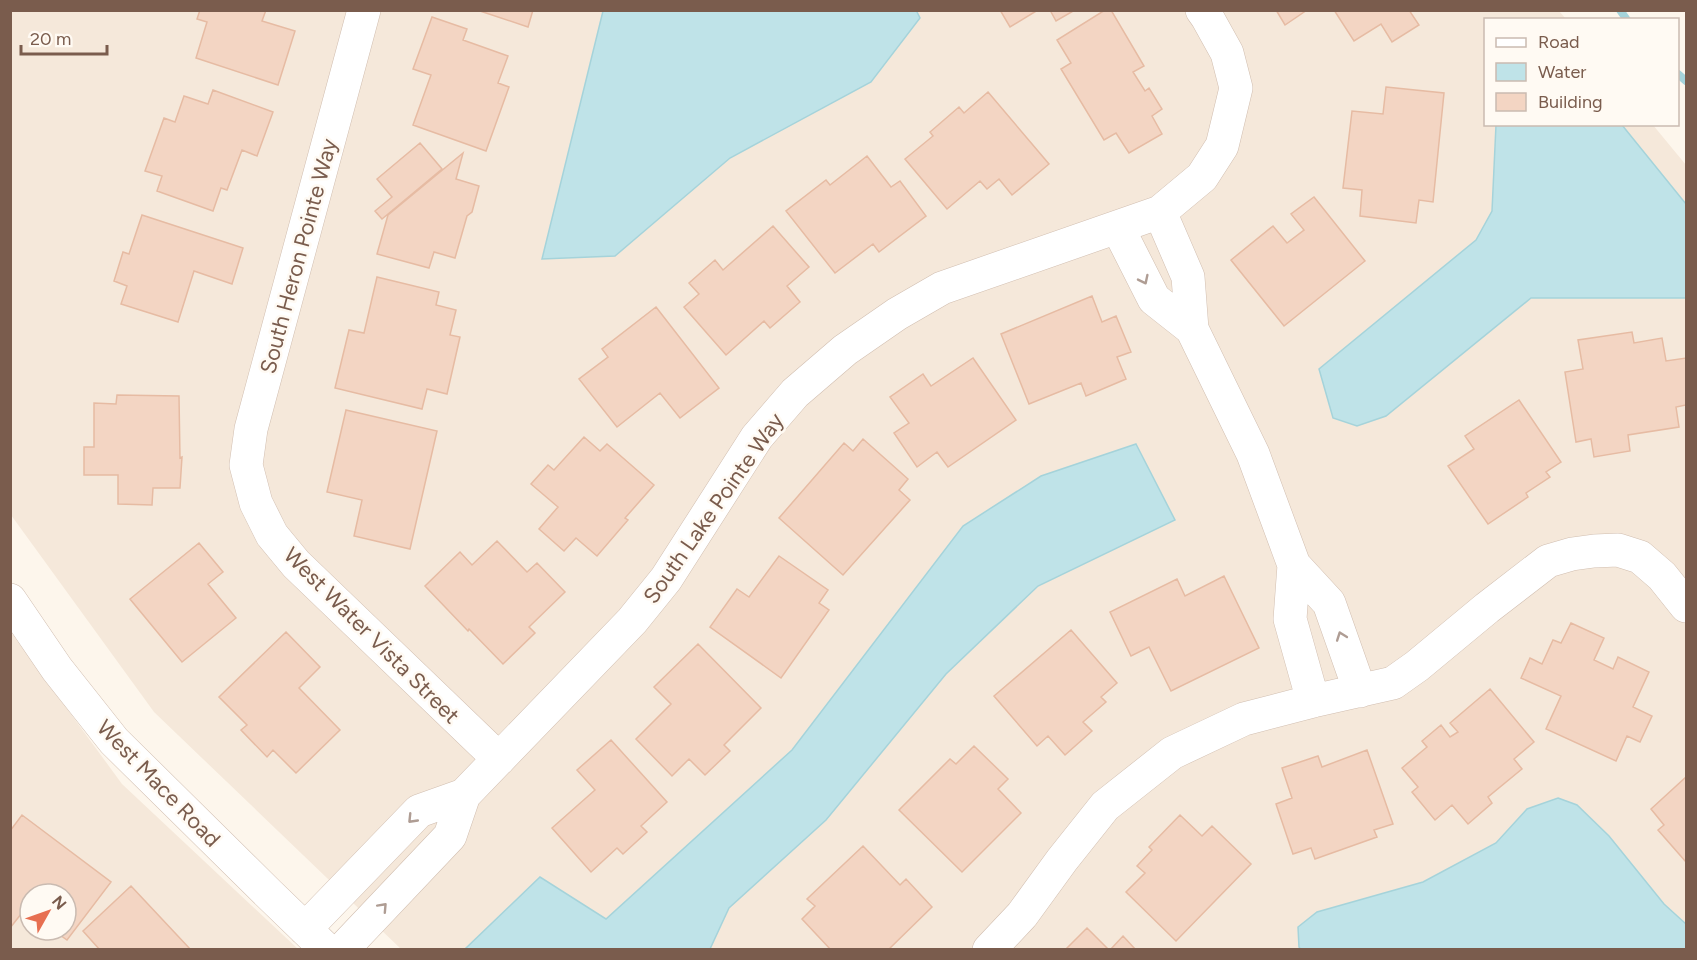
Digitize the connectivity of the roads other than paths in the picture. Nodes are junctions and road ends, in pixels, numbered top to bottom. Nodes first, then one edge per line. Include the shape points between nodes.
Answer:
1 (364, 10) edge
2 (1202, 10) edge
3 (1160, 212) junction
4 (1118, 228) junction
5 (1192, 329) junction
6 (256, 502) joint
7 (1294, 565) junction
8 (1686, 606) edge
9 (13, 613) edge
10 (1360, 691) junction
11 (1313, 701) junction
12 (499, 759) junction
13 (464, 795) junction
14 (316, 939) edge
15 (342, 950) edge
16 (989, 950) edge

1 - 6 street, South Heron Pointe Way via 251,429 246,465
2 - 3 street, South Lake Pointe Way via 1227,53 1236,88 1222,146 1202,177
3 - 4 street, South Lake Pointe Way
3 - 5 street via 1188,277
4 -> 5 street via 1154,299
4 - 12 street, South Lake Pointe Way via 942,288 845,350 795,393 757,437 666,579 632,621
5 - 7 street via 1253,454
6 - 12 street, West Water Vista Street via 272,535 296,564
10 -> 7 street via 1329,603
7 - 11 street via 1290,619
8 - 10 street via 1662,576 1640,557 1618,550 1572,554 1548,561 1393,683
9 - 14 street, West Mace Road via 114,741
10 - 11 street
11 - 16 street via 1244,719 1172,753 1105,806 1022,915
12 - 13 street, South Lake Pointe Way
13 -> 14 street, South Lake Pointe Way via 419,811
15 -> 13 street, South Lake Pointe Way via 450,836

